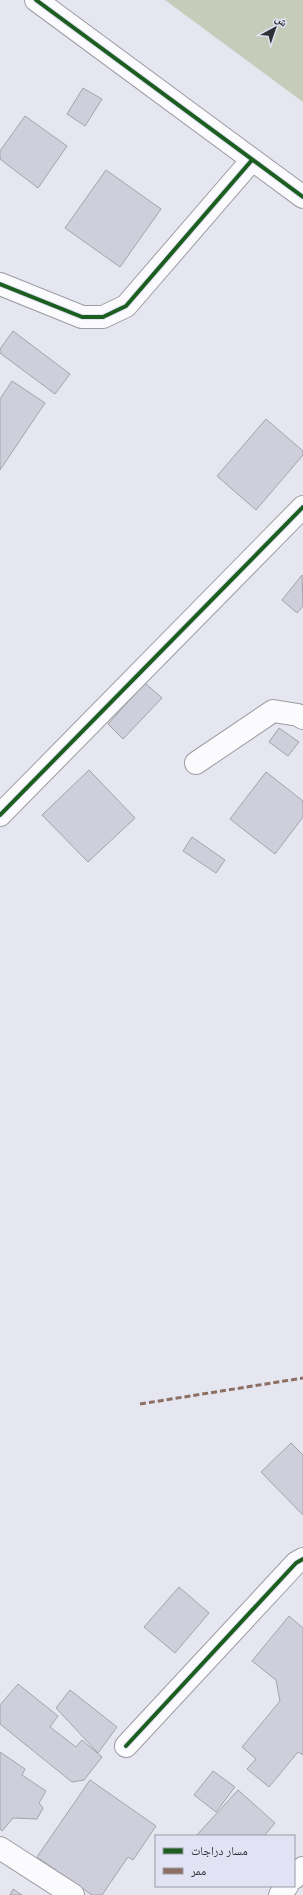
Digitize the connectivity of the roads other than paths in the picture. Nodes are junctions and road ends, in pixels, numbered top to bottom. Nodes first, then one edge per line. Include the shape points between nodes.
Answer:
1 (36, 0) edge
2 (252, 160) junction
3 (303, 197) edge
4 (0, 284) edge
5 (303, 507) edge
6 (303, 718) edge
7 (196, 763) dead end
8 (0, 815) edge
9 (303, 1559) edge
10 (126, 1746) dead end
11 (0, 1848) edge
12 (303, 1868) edge
13 (295, 1877) edge
14 (287, 1887) edge
15 (73, 1895) edge
16 (280, 1895) edge

1 - 2 street
2 - 3 street
2 - 4 street via 126,306 103,317 82,317
5 - 8 street
6 - 7 street via 273,711
9 - 10 street via 296,1563
11 - 15 street
12 - 13 street
14 - 16 street

